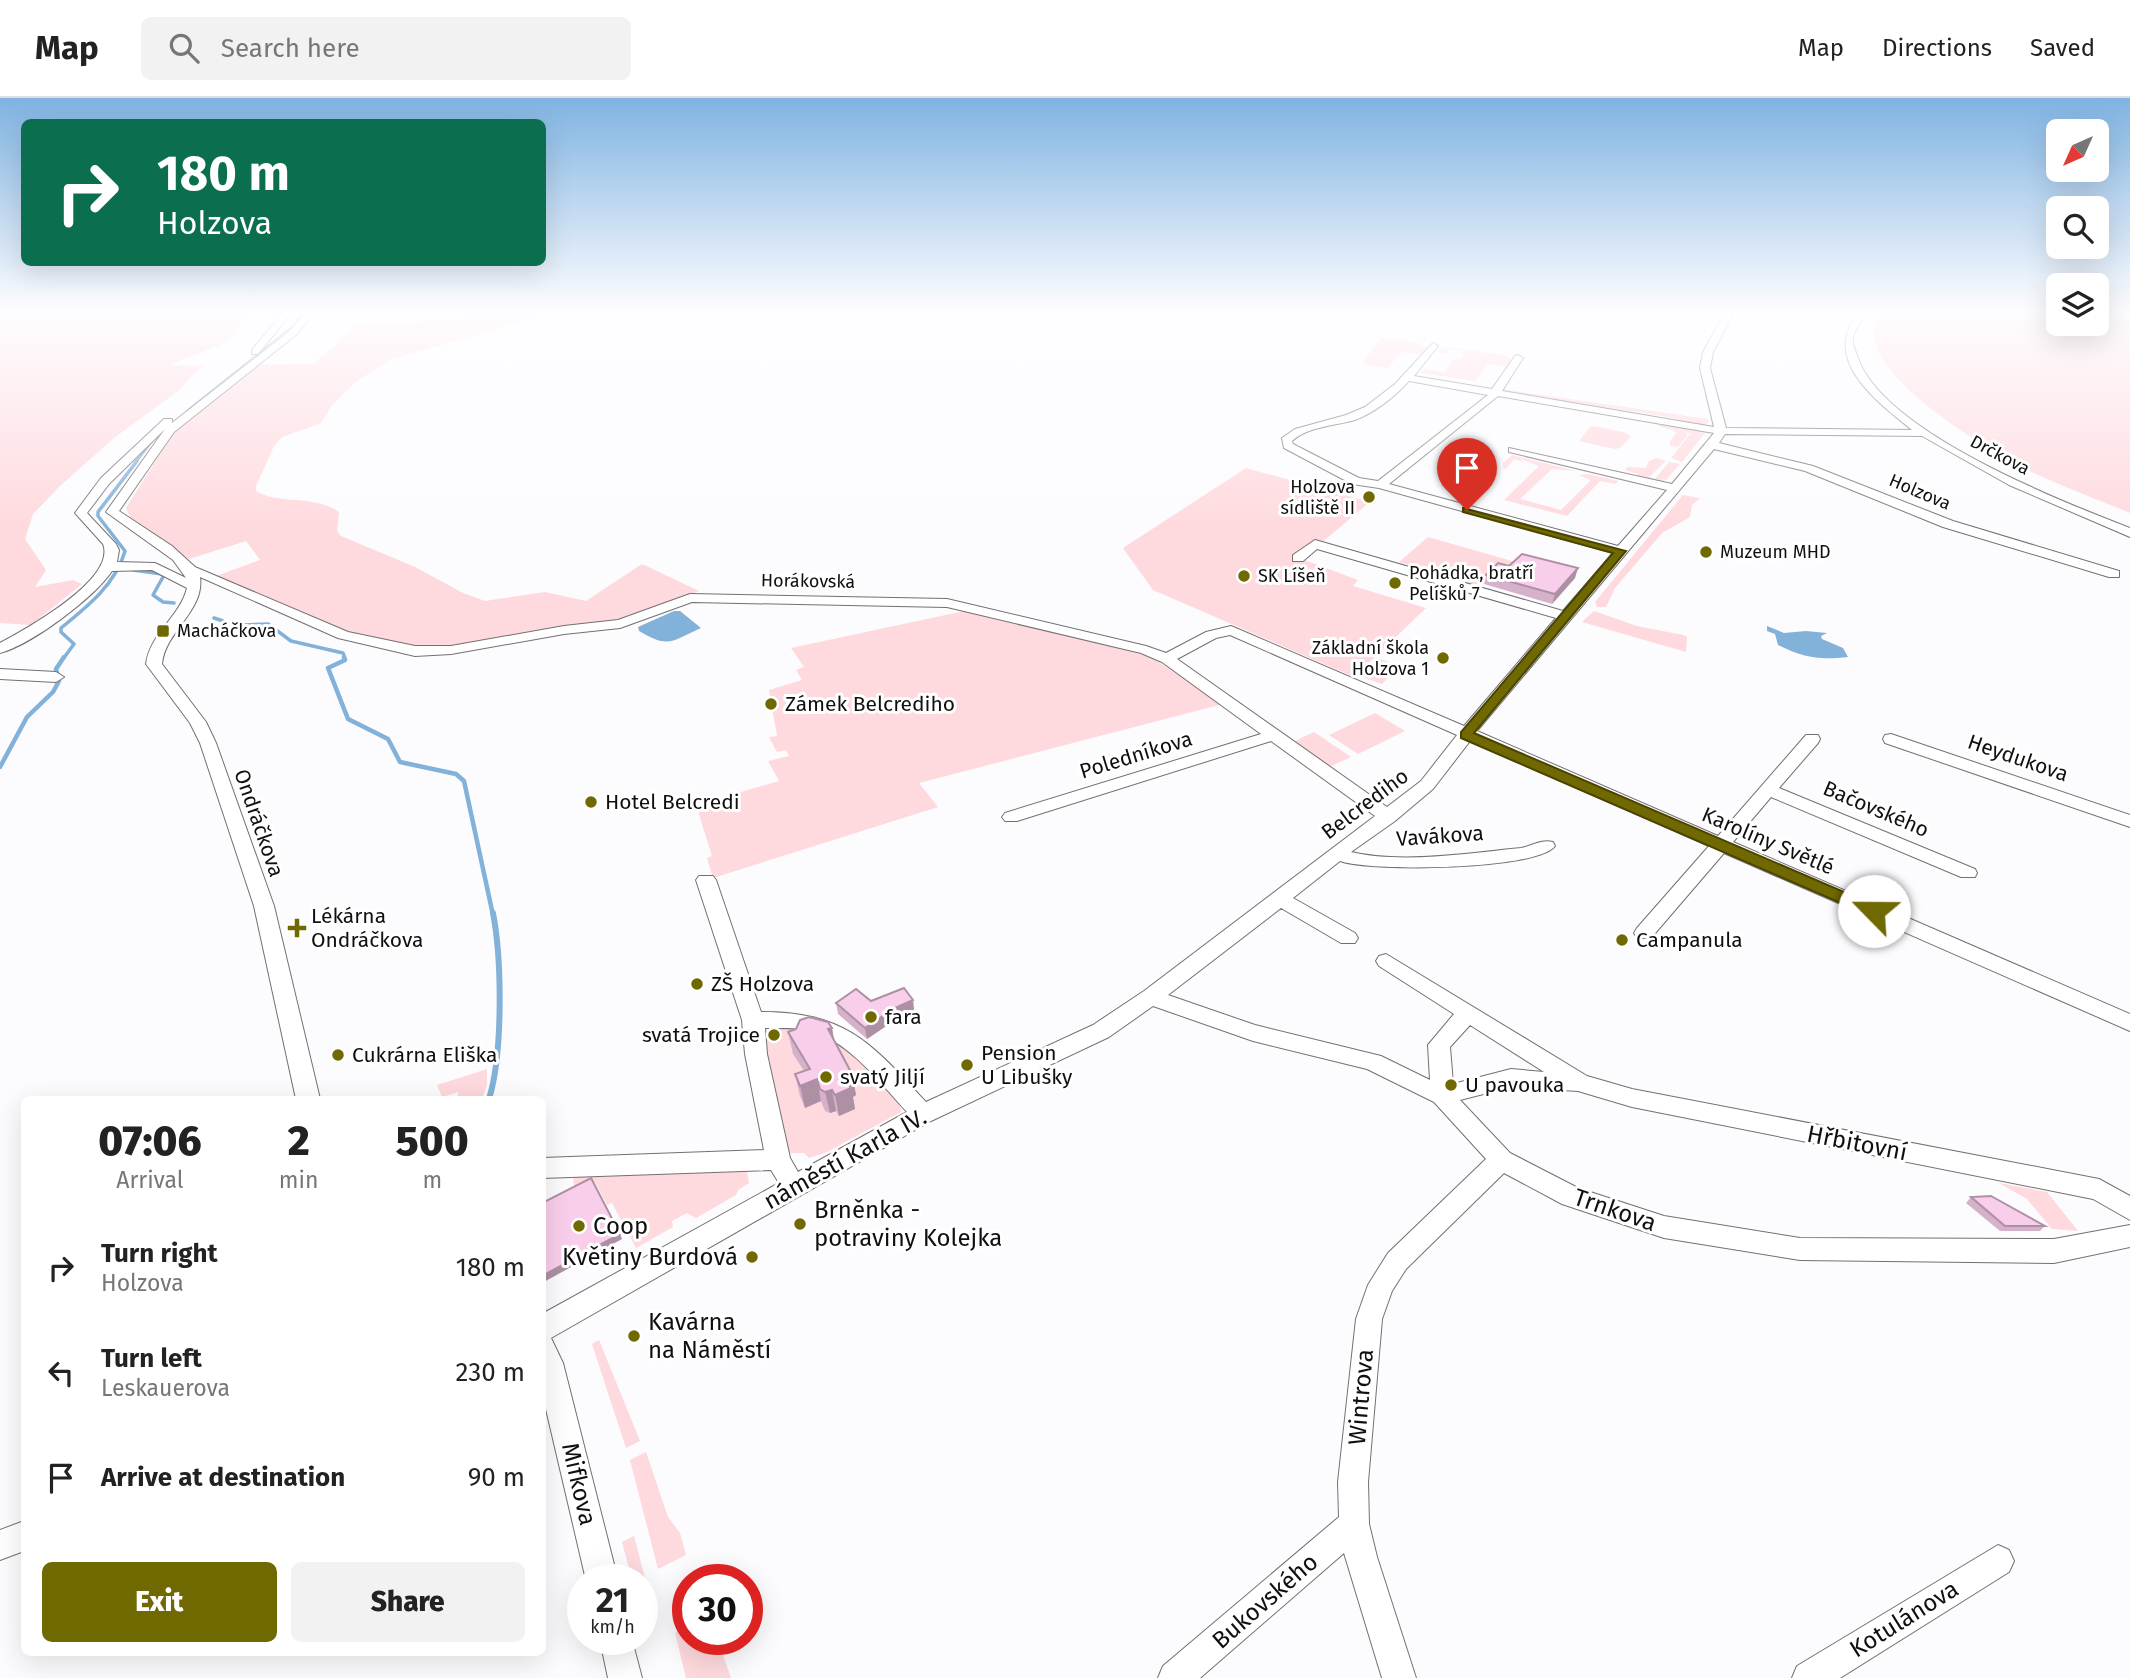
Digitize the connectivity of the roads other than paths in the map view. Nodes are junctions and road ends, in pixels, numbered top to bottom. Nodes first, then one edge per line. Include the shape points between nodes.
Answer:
1 (217, 385) edge
2 (223, 385) edge
3 (1401, 385) edge
4 (1450, 385) edge
5 (1501, 385) edge
6 (1709, 385) edge
7 (1868, 385) edge
8 (1496, 392) junction
9 (1721, 431) junction
10 (1922, 433) junction
11 (1711, 446) junction
12 (1513, 450) dead end
13 (128, 472) junction
14 (1380, 485) junction
15 (1674, 488) junction
16 (2130, 533) edge
17 (1620, 551) junction
18 (1298, 558) dead end
19 (112, 567) junction
20 (2114, 574) dead end
21 (192, 579) junction
22 (1566, 616) junction
23 (0, 649) edge
24 (1167, 659) junction
25 (0, 674) edge
26 (56, 677) dead end
27 (1274, 735) junction
28 (1465, 735) junction
29 (1812, 739) dead end
30 (1891, 739) dead end
31 (1767, 789) junction
32 (1011, 817) dead end
33 (1389, 817) junction
34 (2130, 821) edge
35 (1720, 845) junction
36 (1546, 846) dead end
37 (1336, 854) junction
38 (1968, 873) dead end
39 (706, 880) dead end
40 (1279, 898) junction
41 (1644, 933) dead end
42 (1348, 939) dead end
43 (1386, 961) dead end
44 (1151, 997) junction
45 (1467, 1014) junction
46 (753, 1020) junction
47 (2130, 1023) edge
48 (1580, 1083) junction
49 (307, 1096) edge
50 (1442, 1096) junction
51 (923, 1114) junction
52 (778, 1160) junction
53 (1501, 1160) junction
54 (546, 1168) edge
55 (794, 1187) junction
56 (2130, 1209) edge
57 (2130, 1236) edge
58 (546, 1327) edge
59 (546, 1361) edge
60 (1354, 1524) junction
61 (21, 1537) edge
62 (0, 1545) edge
63 (1998, 1561) dead end
64 (598, 1564) edge
65 (620, 1655) edge
66 (625, 1678) edge
67 (1175, 1678) edge
68 (1399, 1678) edge
69 (1809, 1678) edge

1 - 13 street via 151,435
2 - 13 street
3 - 14 street via 1362,413 1297,431 1286,442 1364,484
4 - 8 street
5 - 8 street
6 - 9 street
7 - 10 street, Drčkova
8 - 9 street
8 - 14 street
9 - 10 street
9 - 11 street
10 - 16 street, Drčkova via 2001,478
11 - 15 street
11 - 20 street, Holzova via 1808,468 1948,524
12 - 15 street
13 - 19 street via 97,490 81,514 110,545
13 - 21 street via 112,512 177,558
14 - 17 street
15 - 17 street
17 - 22 street
18 - 22 street via 1315,544
19 - 21 street via 160,568 182,583
19 - 23 street via 69,607
21 - 24 street, Horákovská via 199,572 343,635 415,652 620,624 700,598 947,603 1146,650
21 - 49 street, Ondráčkova via 190,604 155,649 154,664 198,722 208,743 264,906
22 - 28 street
24 - 27 street, Horákovská
24 - 28 street, Karolíny Světlé via 1211,635 1231,630
25 - 26 street
27 - 32 street, Poledníkova
27 - 33 street, Horákovská
28 - 33 street, Belcrediho via 1427,785
28 - 35 street, Karolíny Světlé
29 - 31 street
30 - 34 street, Heydukova
31 - 35 street
31 - 38 street, Bačovského
33 - 37 street, Belcrediho
35 - 41 street
35 - 47 street, Karolíny Světlé
36 - 37 street, Vavákova via 1528,853 1377,863 1349,861
37 - 40 street, Belcrediho
39 - 46 street
40 - 42 street
40 - 44 street, Belcrediho
43 - 45 street, Hřbitovní
44 - 50 street, Trnkova via 1253,1034 1373,1062
44 - 51 street, náměstí Karla IV. via 1101,1031
45 - 48 street, Hřbitovní
45 - 50 street via 1439,1045
46 - 51 street via 824,1026 860,1051
46 - 52 street
48 - 50 street, Hřbitovní via 1511,1078
48 - 56 street, Hřbitovní via 1632,1098 2099,1190
50 - 53 street, Trnkova
51 - 55 street, náměstí Karla IV.
52 - 54 street, náměstí Karla IV.
52 - 55 street
53 - 57 street, Trnkova via 1572,1196 1664,1227 1800,1249 2054,1251
53 - 60 street, Wintrova via 1397,1261 1374,1302 1368,1319 1353,1482
55 - 58 street, náměstí Karla IV.
59 - 64 street, Mifkova
60 - 67 street, Bukovského
60 - 68 street, Wintrova
61 - 62 street
63 - 69 street, Kotulánova
65 - 66 street

